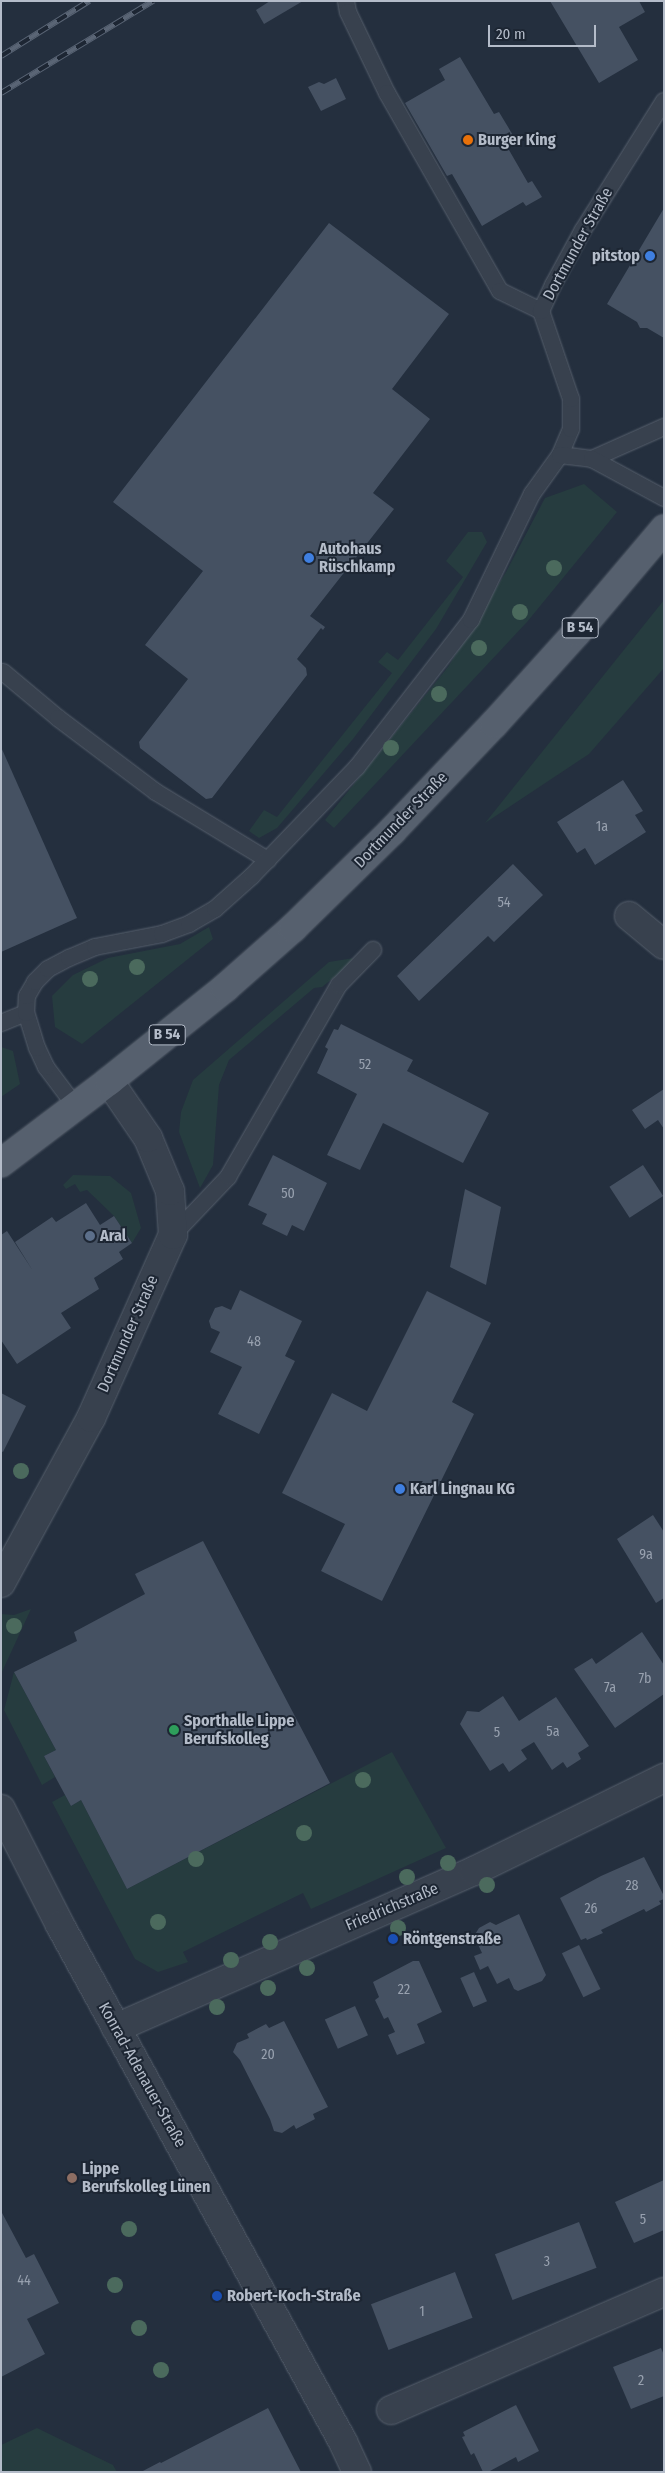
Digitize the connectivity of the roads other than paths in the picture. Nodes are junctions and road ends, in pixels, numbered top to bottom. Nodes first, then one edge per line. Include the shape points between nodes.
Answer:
1 (346, 1) edge
2 (664, 101) edge
3 (542, 311) junction
4 (664, 427) edge
5 (560, 455) junction
6 (592, 459) junction
7 (664, 498) edge
8 (664, 529) edge
9 (2, 672) dead end
10 (268, 860) junction
11 (629, 916) dead end
12 (664, 945) edge
13 (373, 950) dead end
14 (26, 1013) junction
15 (1, 1022) edge
16 (109, 1081) junction
17 (76, 1107) junction
18 (1, 1163) edge
19 (173, 1235) junction
20 (1, 1583) edge
21 (664, 1778) edge
22 (1, 1809) edge
23 (116, 2028) junction
24 (664, 2292) edge
25 (391, 2410) dead end
26 (356, 2472) edge

1 - 3 lane via 348,12 387,93 500,291
2 - 3 lane, Dortmunder Straße via 583,230
3 - 5 lane, Dortmunder Straße via 571,399 571,429
4 - 6 lane
5 - 6 lane
5 - 10 lane, Dortmunder Straße via 532,494 471,620 357,767
6 - 7 lane
8 - 16 main road, Dortmunder Straße / B 54 via 506,710 392,831 293,928 225,988
9 - 10 lane via 156,792
10 - 14 lane, Dortmunder Straße via 215,909 189,924 162,934 95,948 48,970 35,982 27,996
11 - 12 street
13 - 19 lane via 339,985 228,1177
14 - 15 lane
14 - 17 lane via 46,1067
16 - 17 main road, Dortmunder Straße / B 54
16 - 19 street, Dortmunder Straße via 148,1138 170,1191
17 - 18 main road, Dortmunder Straße / B 54
19 - 20 street, Dortmunder Straße via 91,1418
21 - 23 street, Friedrichstraße via 474,1871
22 - 23 street, Konrad-Adenauer-Straße
23 - 26 street, Konrad-Adenauer-Straße via 343,2442
24 - 25 street

